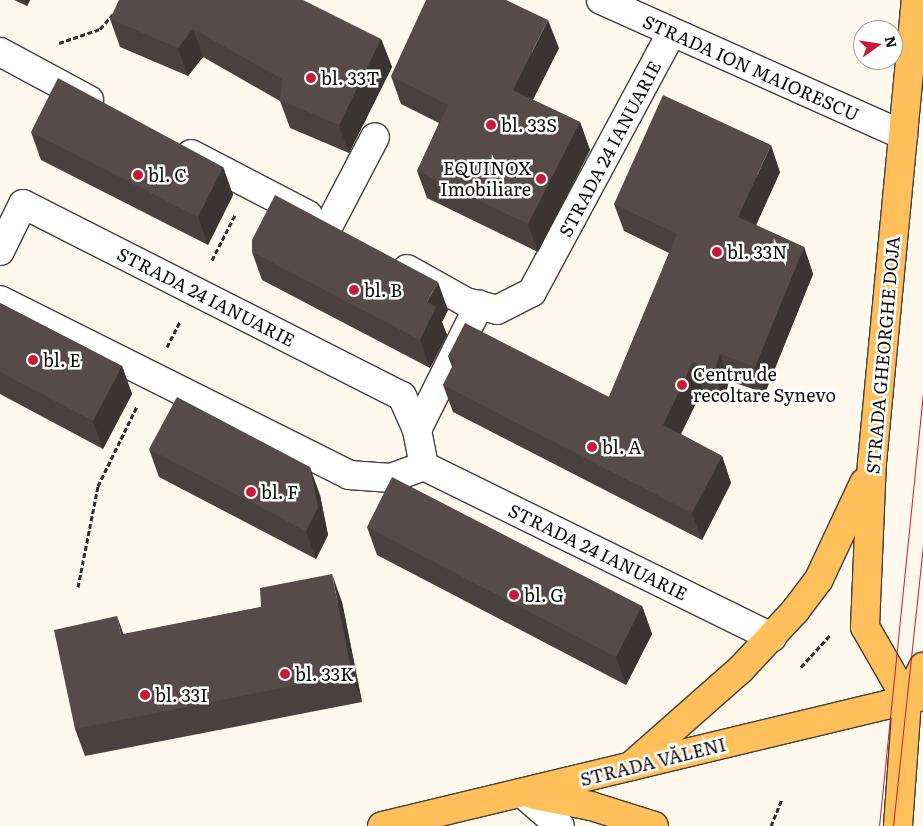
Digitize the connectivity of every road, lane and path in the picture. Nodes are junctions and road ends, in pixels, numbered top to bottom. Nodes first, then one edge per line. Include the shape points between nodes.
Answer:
1 (600, 0) edge
2 (916, 0) edge
3 (119, 7) edge
4 (671, 34) junction
5 (7, 56) edge
6 (111, 111) edge
7 (903, 135) junction
8 (375, 137) dead end
9 (163, 139) edge
10 (329, 225) junction
11 (355, 240) edge
12 (0, 251) edge
13 (380, 254) edge
14 (0, 300) edge
15 (479, 305) junction
16 (169, 342) dead end
17 (152, 376) junction
18 (417, 430) junction
19 (872, 463) junction
20 (424, 466) junction
21 (78, 587) dead end
22 (830, 635) dead end
23 (772, 638) junction
24 (801, 666) dead end
25 (923, 667) edge
26 (915, 698) edge
27 (629, 768) junction
28 (522, 793) junction
29 (782, 799) dead end
30 (382, 826) edge
31 (560, 826) edge
32 (654, 826) edge
33 (772, 826) edge
34 (898, 826) edge

1 - 4 street, STRADA ION MAIORESCU
2 - 7 main road, STRADA GHEORGHE DOJA
3 - 5 path via 100,29
4 - 7 street, STRADA ION MAIORESCU
4 - 15 street, STRADA 24 IANUARIE via 532,292 496,310
5 - 6 street
7 - 19 main road, STRADA GHEORGHE DOJA
8 - 10 street
9 - 10 street
10 - 11 street
12 - 18 street, STRADA 24 IANUARIE via 24,204 402,396
13 - 15 street, STRADA 24 IANUARIE
14 - 17 street
15 - 18 street
16 - 17 path
17 - 20 street via 349,475 390,478
17 - 21 path via 98,486
18 - 20 street, STRADA 24 IANUARIE
19 - 23 main road via 819,579
19 - 26 main road, STRADA GHEORGHE DOJA via 865,627
20 - 23 street, STRADA 24 IANUARIE
22 - 24 path
23 - 27 main road
25 - 26 main road
26 - 27 main road, STRADA VĂLENI
26 - 34 main road
27 - 28 main road, STRADA VĂLENI
28 - 30 main road, STRADA VĂLENI
28 - 31 street
28 - 32 main road via 591,806
29 - 33 path

